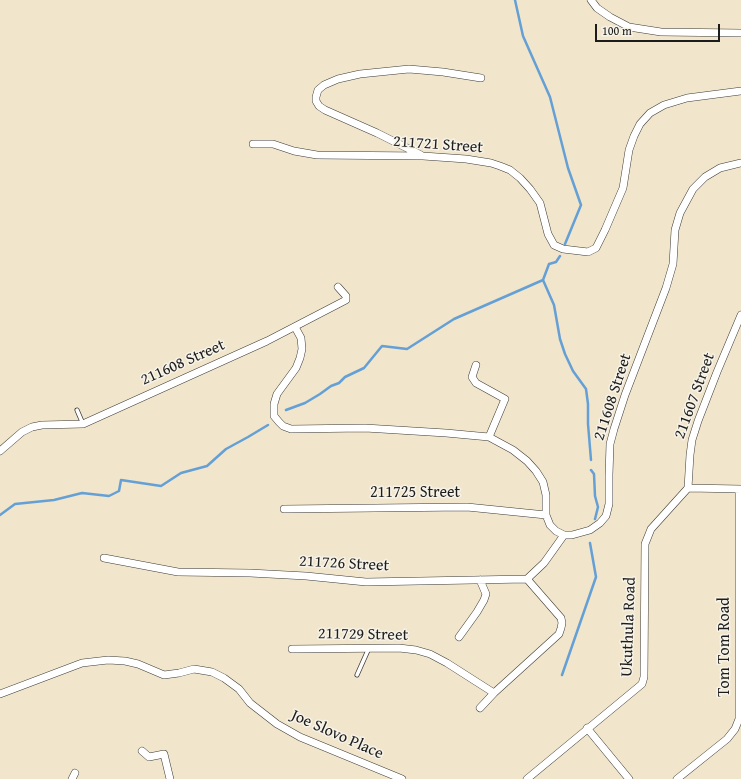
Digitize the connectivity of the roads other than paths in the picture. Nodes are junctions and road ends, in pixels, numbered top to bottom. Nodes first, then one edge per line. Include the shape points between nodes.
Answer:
1 (591, 0) edge
2 (741, 33) edge
3 (481, 78) dead end
4 (741, 91) edge
5 (253, 144) dead end
6 (423, 156) junction
7 (741, 164) edge
8 (338, 287) dead end
9 (741, 316) edge
10 (295, 327) junction
11 (476, 365) dead end
12 (77, 410) dead end
13 (83, 424) junction
14 (489, 437) junction
15 (0, 451) edge
16 (688, 488) junction
17 (740, 489) edge
18 (284, 509) dead end
19 (546, 515) junction
20 (564, 535) junction
21 (104, 558) dead end
22 (527, 579) junction
23 (480, 580) junction
24 (459, 637) dead end
25 (369, 648) junction
26 (292, 649) dead end
27 (357, 675) dead end
28 (494, 693) junction
29 (0, 694) edge
30 (480, 708) dead end
31 (587, 728) junction
32 (142, 751) dead end
33 (170, 779) edge
34 (402, 779) edge
35 (527, 779) edge
36 (629, 779) edge
37 (677, 779) edge

1 - 2 street via 597,8 629,27 661,32
3 - 6 street via 409,69 338,78 324,84 318,90 316,101 325,110
4 - 6 street, 211721 Street via 687,98 650,113 634,136 622,188 605,230 596,248 588,252 563,249 554,245 548,234 540,203 530,188 510,170 491,163
5 - 6 street, 211721 Street via 273,144 317,155
7 - 20 street, 211608 Street via 720,168 705,176 693,189 680,213 675,230 673,264 666,288 625,395 610,444 609,504 606,516 590,530 580,534
8 - 10 street, 211608 Street via 346,296 346,300
9 - 16 street, 211607 Street via 692,440
10 - 13 street, 211608 Street
10 - 14 street via 301,338 300,358 296,368 277,394 274,404 274,416 283,426 290,429 365,428
11 - 14 street via 472,377 476,383 505,399
12 - 13 lane
13 - 15 street, 211608 Street via 32,427
14 - 19 street via 512,450 536,471 543,482 546,495
16 - 17 street
16 - 31 street, Ukuthula Road via 651,529 645,544 643,681 638,688
17 - 37 street, Tom Tom Road via 739,719 727,739
18 - 19 street, 211725 Street via 467,507
19 - 20 street via 550,525
20 - 22 street via 544,562
21 - 23 street, 211726 Street via 178,572 250,573 366,582
22 - 23 street, 211726 Street
22 - 28 street via 561,618 561,628 559,634
23 - 24 street via 486,594 484,600
25 - 26 street, 211729 Street
25 - 27 lane
25 - 28 street, 211729 Street via 399,648 430,654
28 - 30 street
29 - 34 street, Joe Slovo Place via 82,662 125,661 164,675 194,669 212,672 239,689 250,703 277,724 300,737
31 - 35 street, Ukuthula Road
31 - 36 street
32 - 33 street via 149,757 164,754

